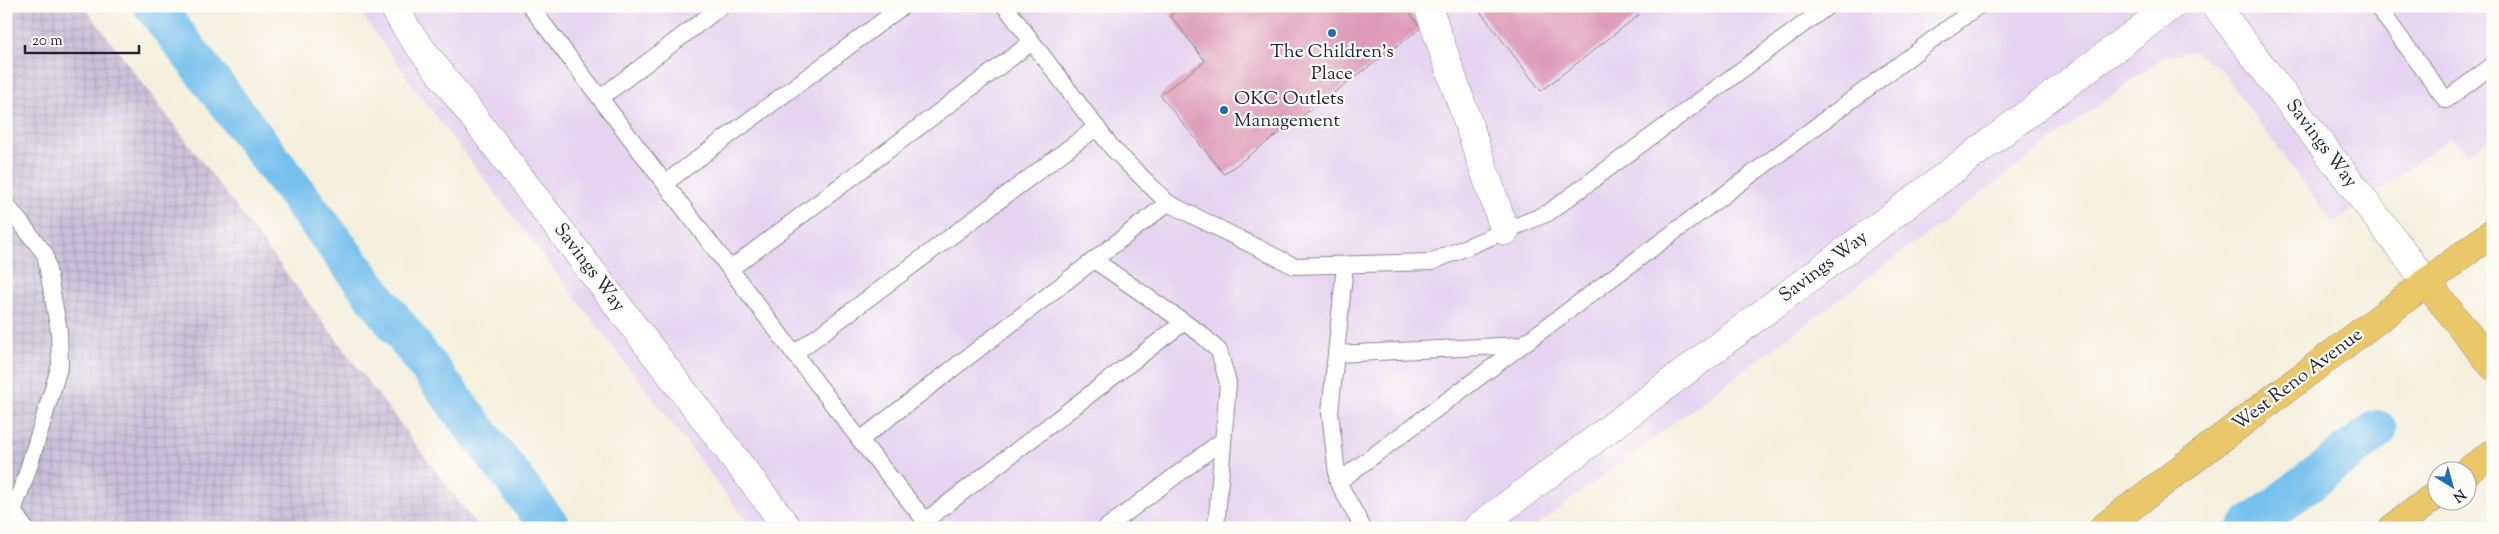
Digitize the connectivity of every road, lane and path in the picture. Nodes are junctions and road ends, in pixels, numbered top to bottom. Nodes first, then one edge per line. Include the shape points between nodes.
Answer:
1 (392, 6) edge
2 (722, 6) edge
3 (903, 6) edge
4 (1005, 6) edge
5 (1431, 6) edge
6 (1828, 6) edge
7 (1978, 6) edge
8 (2171, 6) edge
9 (2216, 6) edge
10 (2376, 6) edge
11 (538, 9) edge
12 (1032, 42) junction
13 (2493, 65) edge
14 (600, 98) junction
15 (1097, 127) junction
16 (665, 183) junction
17 (1168, 202) junction
18 (6, 204) edge
19 (1505, 231) junction
20 (2493, 232) edge
21 (1094, 260) junction
22 (1345, 265) junction
23 (730, 269) junction
24 (2426, 282) junction
25 (1184, 322) junction
26 (1522, 345) junction
27 (794, 354) junction
28 (1336, 354) junction
29 (2493, 366) edge
30 (860, 440) junction
31 (1223, 440) junction
32 (2493, 453) edge
33 (2476, 465) edge
34 (1338, 482) junction
35 (2426, 503) edge
36 (10, 512) edge
37 (928, 525) edge
38 (25, 528) edge
39 (788, 528) edge
40 (1106, 528) edge
41 (1216, 528) edge
42 (1362, 528) edge
43 (1477, 528) edge
44 (2103, 528) edge
45 (2393, 528) edge

1 - 39 street, Savings Way via 410,34
2 - 14 lane
3 - 16 lane
4 - 12 lane
5 - 19 street via 1430,12
6 - 19 lane via 1548,213
7 - 26 lane
8 - 43 street, Savings Way
9 - 24 street, Savings Way
10 - 13 lane via 2446,100
11 - 14 lane
12 - 15 lane
12 - 23 lane
14 - 16 lane
15 - 17 lane via 1113,150
15 - 27 lane
16 - 23 lane
17 - 21 lane
17 - 22 lane via 1294,266
18 - 36 lane via 45,254 58,331 60,366 27,473
19 - 22 lane via 1432,262
20 - 24 main road, West Reno Avenue
21 - 25 lane
21 - 30 lane
22 - 28 lane
23 - 27 lane
24 - 29 main road
24 - 44 main road, West Reno Avenue
25 - 31 lane via 1219,351 1228,383
25 - 37 lane
26 - 28 lane
26 - 34 lane
27 - 30 lane
28 - 34 lane via 1330,413
30 - 37 lane
31 - 40 lane
31 - 41 lane
32 - 33 main road
34 - 42 lane
35 - 45 main road
36 - 38 lane

